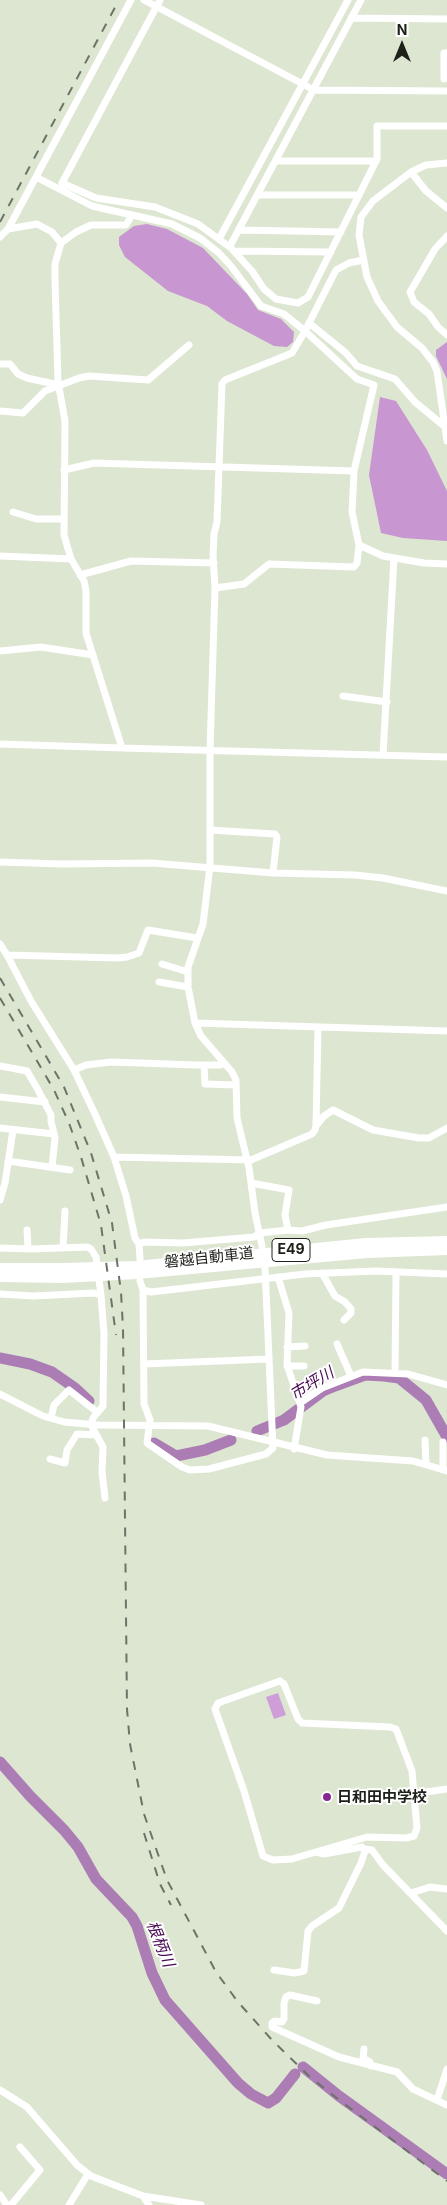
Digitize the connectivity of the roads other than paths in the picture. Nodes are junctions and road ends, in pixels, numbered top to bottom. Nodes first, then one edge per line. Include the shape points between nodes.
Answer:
1 (131, 0) edge
2 (144, 0) edge
3 (348, 0) edge
4 (361, 0) edge
5 (158, 3) edge
6 (351, 18) junction
7 (447, 19) edge
8 (447, 53) edge
9 (444, 79) dead end
10 (303, 84) junction
11 (314, 90) junction
12 (447, 91) edge
13 (447, 126) edge
14 (276, 161) junction
15 (376, 161) junction
16 (447, 163) edge
17 (412, 172) junction
18 (36, 177) junction
19 (61, 186) junction
20 (258, 195) junction
21 (359, 195) junction
22 (447, 208) edge
23 (132, 215) junction
24 (8, 229) junction
25 (238, 230) junction
26 (341, 232) junction
27 (0, 237) edge
28 (219, 239) junction
29 (445, 241) edge
30 (61, 243) junction
31 (232, 249) junction
32 (331, 252) junction
33 (363, 260) junction
34 (309, 323) junction
35 (305, 331) junction
36 (447, 335) edge
37 (190, 345) dead end
38 (0, 364) edge
39 (59, 385) junction
40 (0, 411) edge
41 (444, 426) junction
42 (447, 441) edge
43 (219, 467) junction
44 (64, 470) junction
45 (354, 471) junction
46 (13, 512) dead end
47 (63, 519) junction
48 (359, 545) junction
49 (0, 556) edge
50 (394, 558) junction
51 (72, 559) junction
52 (214, 563) junction
53 (447, 564) edge
54 (80, 575) junction
55 (215, 588) junction
56 (0, 650) edge
57 (93, 655) junction
58 (344, 696) dead end
59 (387, 702) junction
60 (0, 744) edge
61 (122, 748) junction
62 (210, 750) junction
63 (383, 755) junction
64 (447, 757) edge
65 (210, 830) junction
66 (0, 862) edge
67 (210, 866) junction
68 (273, 873) junction
69 (447, 891) edge
70 (197, 938) junction
71 (0, 944) edge
72 (6, 955) junction
73 (162, 964) dead end
74 (188, 972) junction
75 (159, 982) dead end
76 (188, 987) junction
77 (195, 1023) junction
78 (318, 1027) junction
79 (447, 1031) edge
80 (224, 1063) junction
81 (0, 1066) edge
82 (204, 1066) junction
83 (74, 1070) junction
84 (236, 1085) junction
85 (0, 1097) edge
86 (45, 1102) junction
87 (316, 1126) junction
88 (0, 1128) edge
89 (447, 1128) edge
90 (13, 1130) junction
91 (54, 1134) junction
92 (114, 1157) junction
93 (8, 1160) junction
94 (246, 1160) junction
95 (52, 1167) junction
96 (70, 1170) dead end
97 (251, 1184) junction
98 (0, 1200) edge
99 (447, 1207) edge
100 (65, 1211) dead end
101 (27, 1230) dead end
102 (288, 1230) junction
103 (260, 1233) junction
104 (447, 1241) edge
105 (139, 1244) junction
106 (262, 1246) dead end
107 (0, 1248) edge
108 (64, 1248) junction
109 (28, 1249) junction
110 (447, 1250) edge
111 (0, 1268) edge
112 (265, 1268) dead end
113 (138, 1270) junction
114 (94, 1272) junction
115 (396, 1272) junction
116 (322, 1273) junction
117 (447, 1274) edge
118 (0, 1277) edge
119 (278, 1277) junction
120 (266, 1278) junction
121 (143, 1290) junction
122 (0, 1294) edge
123 (101, 1295) junction
124 (344, 1320) dead end
125 (337, 1344) dead end
126 (305, 1346) dead end
127 (287, 1347) junction
128 (269, 1359) junction
129 (144, 1364) junction
130 (287, 1366) junction
131 (304, 1366) dead end
132 (395, 1373) junction
133 (351, 1376) junction
134 (447, 1385) edge
135 (0, 1394) edge
136 (300, 1403) junction
137 (97, 1412) junction
138 (51, 1418) junction
139 (94, 1425) junction
140 (147, 1425) junction
141 (96, 1435) junction
142 (425, 1440) dead end
143 (273, 1442) junction
144 (443, 1442) dead end
145 (294, 1449) junction
146 (50, 1459) dead end
147 (426, 1464) junction
148 (445, 1470) edge
149 (105, 1498) dead end
150 (447, 1789) edge
151 (412, 1794) junction
152 (364, 1848) junction
153 (316, 1851) junction
154 (447, 1889) edge
155 (412, 1893) junction
156 (447, 1931) edge
157 (274, 1970) dead end
158 (317, 2000) dead end
159 (364, 2049) dead end
160 (371, 2066) junction
161 (447, 2069) edge
162 (1, 2092) edge
163 (437, 2100) junction
164 (447, 2105) edge
165 (20, 2146) dead end
166 (88, 2174) junction
167 (0, 2195) edge
168 (143, 2196) junction
169 (7, 2205) edge
170 (11, 2205) edge
171 (69, 2205) edge
172 (149, 2205) edge
173 (200, 2205) edge

1 - 18 street
2 - 5 street
3 - 10 street
4 - 6 street
5 - 10 street
5 - 19 street
6 - 7 street
6 - 11 street
8 - 9 street via 444,53
10 - 11 street
10 - 28 street
11 - 12 street
11 - 14 street
13 - 15 street via 377,126
14 - 15 street
14 - 20 street
15 - 21 street
16 - 17 street via 426,165
17 - 22 street via 426,191
17 - 33 street via 365,210 359,225
18 - 19 street
18 - 24 street
19 - 23 street via 92,206
19 - 28 street via 96,198 169,212 198,224
20 - 21 street
20 - 25 street
21 - 26 street
23 - 30 street via 126,225 91,225
23 - 35 street via 172,224 200,238 225,260 261,306 284,314
24 - 27 street
24 - 30 street via 37,224 52,232
25 - 26 street
25 - 31 street
26 - 32 street
28 - 31 street
29 - 36 street via 435,249 410,292 414,302
30 - 39 street via 55,264
31 - 32 street
31 - 32 street via 270,296 293,304 308,297
33 - 34 street via 342,265 336,270
33 - 41 street via 371,288 386,313 433,362
34 - 35 street
34 - 41 street via 357,366 395,379 415,402
35 - 43 street via 292,353 222,384
35 - 45 street via 357,379 374,385
37 - 39 street via 148,380 89,376
38 - 39 street via 10,364 18,374 28,378
39 - 40 street via 41,394 23,413
39 - 44 street via 65,421
41 - 42 street
43 - 44 street via 94,463
43 - 45 street
43 - 52 street
44 - 47 street
45 - 48 street via 352,512
46 - 47 street via 36,519
47 - 51 street via 66,547
48 - 50 street
48 - 55 street via 354,567 268,564 244,584
49 - 51 street
50 - 53 street
50 - 59 street
51 - 54 street
52 - 54 street via 131,561
52 - 55 street
54 - 57 street via 86,591 86,627
55 - 62 street
56 - 57 street via 41,647
57 - 61 street
58 - 59 street
59 - 63 street
60 - 61 street
61 - 62 street
62 - 63 street
62 - 65 street
63 - 64 street
65 - 67 street
65 - 68 street via 275,834
66 - 67 street
67 - 68 street
67 - 70 street via 203,924
68 - 69 street via 355,875
70 - 72 street via 148,930 139,952 122,958
70 - 74 street
71 - 72 street
72 - 83 street
73 - 74 street
74 - 76 street
75 - 76 street
76 - 77 street
77 - 78 street
77 - 80 street via 204,1041
78 - 79 street
78 - 87 street
80 - 82 street
80 - 84 street via 234,1076
81 - 86 street via 27,1071
82 - 83 street via 111,1062
82 - 84 street via 205,1084
83 - 92 street
84 - 94 street via 237,1118
85 - 86 street
86 - 91 street
87 - 89 street via 333,1110 373,1130 419,1138 429,1138
87 - 94 street via 312,1134
88 - 90 street
90 - 91 street
90 - 93 street
91 - 95 street
92 - 94 street
92 - 105 street
93 - 95 street
93 - 98 street
94 - 97 street
95 - 96 street
97 - 102 street via 289,1190 285,1215
97 - 103 street
99 - 102 street via 302,1231
100 - 108 street
101 - 109 street
102 - 103 street
103 - 105 street via 254,1237
103 - 106 street
104 - 113 highway, 磐越自動車道 / E49 via 366,1243
105 - 113 street
107 - 109 street
108 - 109 street
108 - 123 street via 87,1247 94,1252
110 - 113 highway, 磐越自動車道 / E49
111 - 114 highway, 磐越自動車道 / E49
112 - 120 street
113 - 114 highway, 磐越自動車道 / E49
113 - 121 street
114 - 118 highway, 磐越自動車道 / E49
115 - 116 street
115 - 117 street
115 - 132 street
116 - 119 street
116 - 124 street via 335,1296 351,1309
119 - 120 street
119 - 127 street via 289,1313
120 - 121 street via 198,1288
120 - 128 street
121 - 129 street
122 - 123 street
123 - 137 street via 103,1406
125 - 133 street
126 - 127 street
127 - 130 street
128 - 129 street
128 - 143 street
129 - 140 street via 144,1404 149,1414
130 - 131 street
130 - 136 street
132 - 133 street via 364,1372
132 - 134 street
133 - 136 street via 322,1388
135 - 138 street
136 - 145 street
137 - 138 street via 69,1390 54,1405
137 - 139 street via 93,1418
138 - 139 street
139 - 140 street
139 - 141 street
140 - 143 street via 208,1426
140 - 143 street via 148,1443 190,1470 209,1469 266,1454 273,1448
141 - 146 street via 77,1434 65,1463
141 - 149 street via 103,1447
142 - 147 street
143 - 145 street
144 - 148 street
145 - 147 street
147 - 148 street
150 - 151 street
151 - 153 street via 417,1828 414,1836 367,1837
151 - 153 street via 411,1769 394,1728 302,1723 280,1681 218,1703 215,1713 263,1856 273,1860 292,1859
152 - 153 street via 324,1854
152 - 155 street via 372,1850
152 - 157 street via 361,1863 339,1908 308,1930 306,1969 295,1973
154 - 155 street via 430,1887
155 - 156 street
158 - 160 street via 286,1997 284,2019 275,2021 272,2027 339,2057
159 - 160 street via 363,2058
160 - 163 street via 397,2072 413,2089
161 - 163 street
162 - 166 street via 27,2107
163 - 164 street
165 - 170 street via 40,2170
166 - 168 street
166 - 171 street
167 - 169 street
168 - 172 street
168 - 173 street

